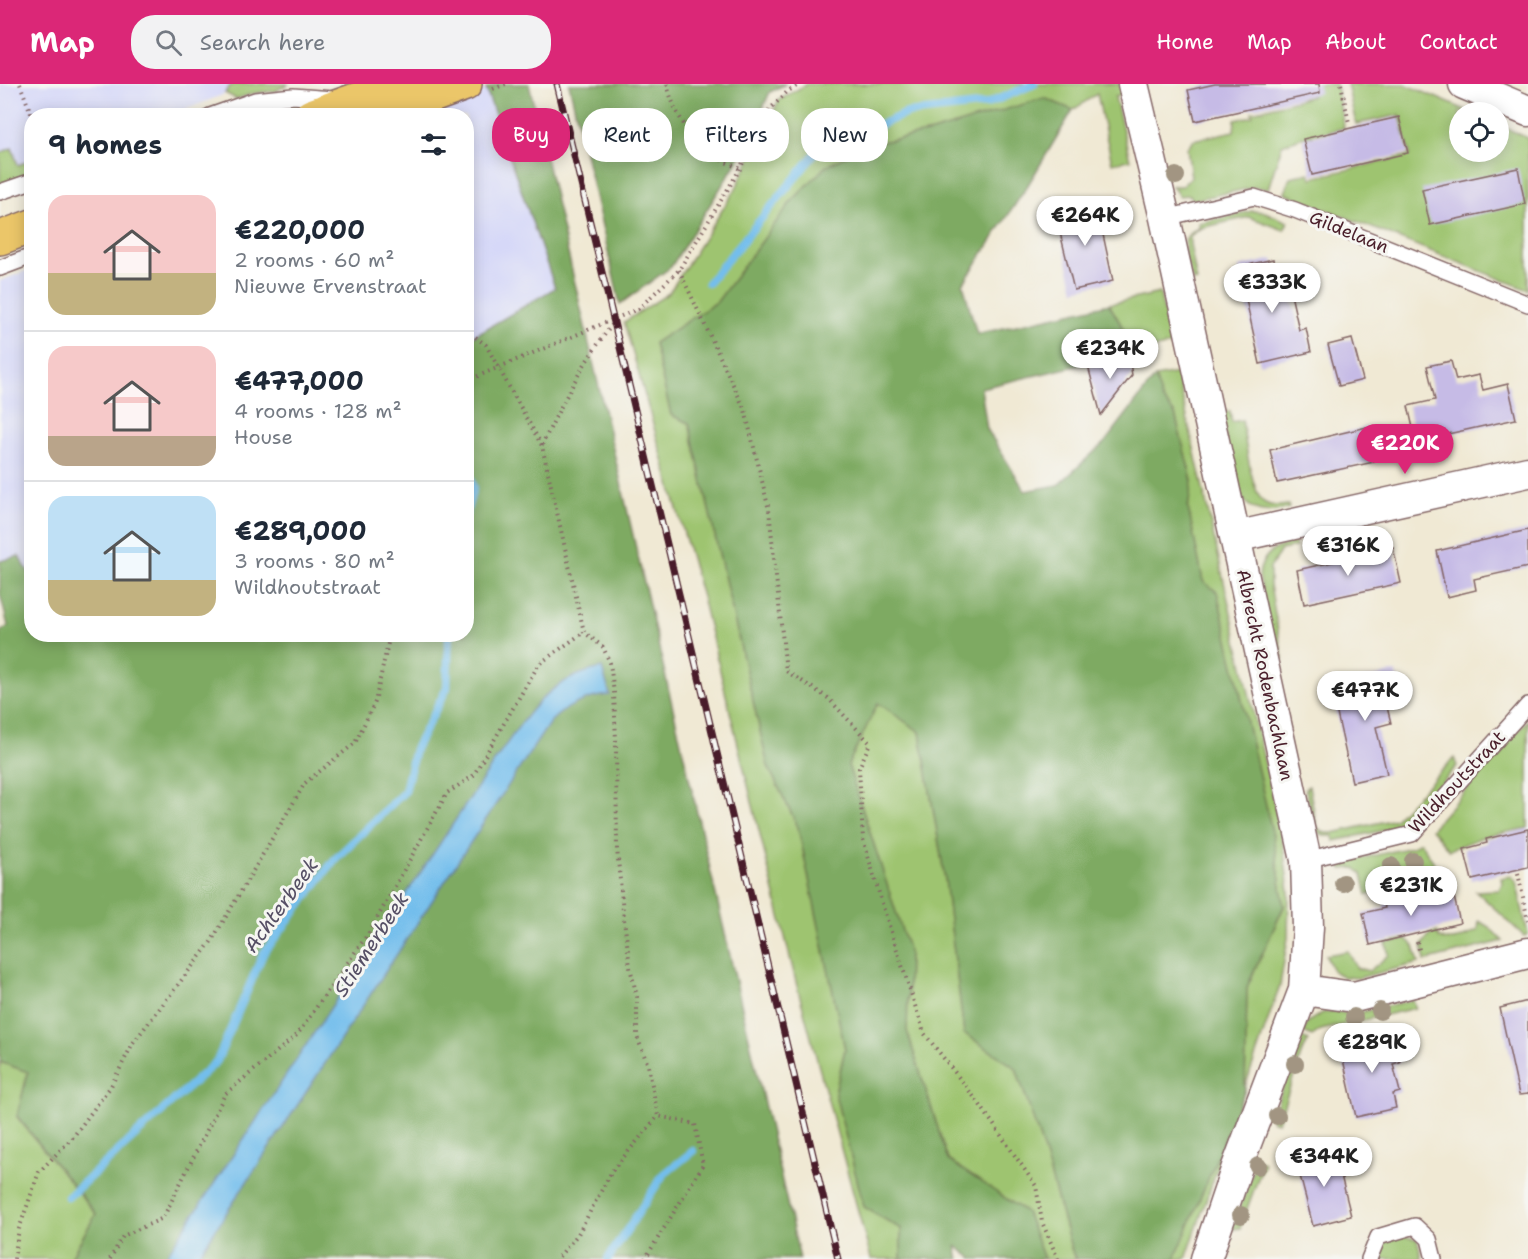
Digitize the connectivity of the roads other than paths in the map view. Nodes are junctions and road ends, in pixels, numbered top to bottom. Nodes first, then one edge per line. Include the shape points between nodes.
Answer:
1 (465, 84) edge
2 (1133, 84) edge
3 (1464, 84) edge
4 (384, 105) edge
5 (232, 108) edge
6 (364, 108) edge
7 (1528, 111) edge
8 (24, 184) edge
9 (0, 192) edge
10 (1165, 218) junction
11 (24, 229) edge
12 (0, 238) edge
13 (24, 259) edge
14 (0, 268) edge
15 (1528, 304) edge
16 (1528, 472) edge
17 (1235, 537) junction
18 (1528, 705) edge
19 (1306, 860) junction
20 (1528, 953) edge
21 (1304, 990) junction
22 (1206, 1259) edge
23 (1369, 1259) edge
24 (1434, 1259) edge

1 - 4 main road
2 - 10 street, Albrecht Rodenbachlaan
3 - 7 street
4 - 5 lane via 293,96 255,100
4 - 6 main road
8 - 9 lane
10 - 15 lane, Gildelaan via 1254,197
10 - 17 street, Albrecht Rodenbachlaan
11 - 12 main road
13 - 14 lane
16 - 17 street
17 - 19 street, Albrecht Rodenbachlaan
18 - 19 lane, Wildhoutstraat via 1412,834
19 - 21 street, Albrecht Rodenbachlaan via 1308,927
20 - 21 street via 1354,997
21 - 22 street, Albrecht Rodenbachlaan
23 - 24 lane via 1378,1237 1415,1226 1429,1239

